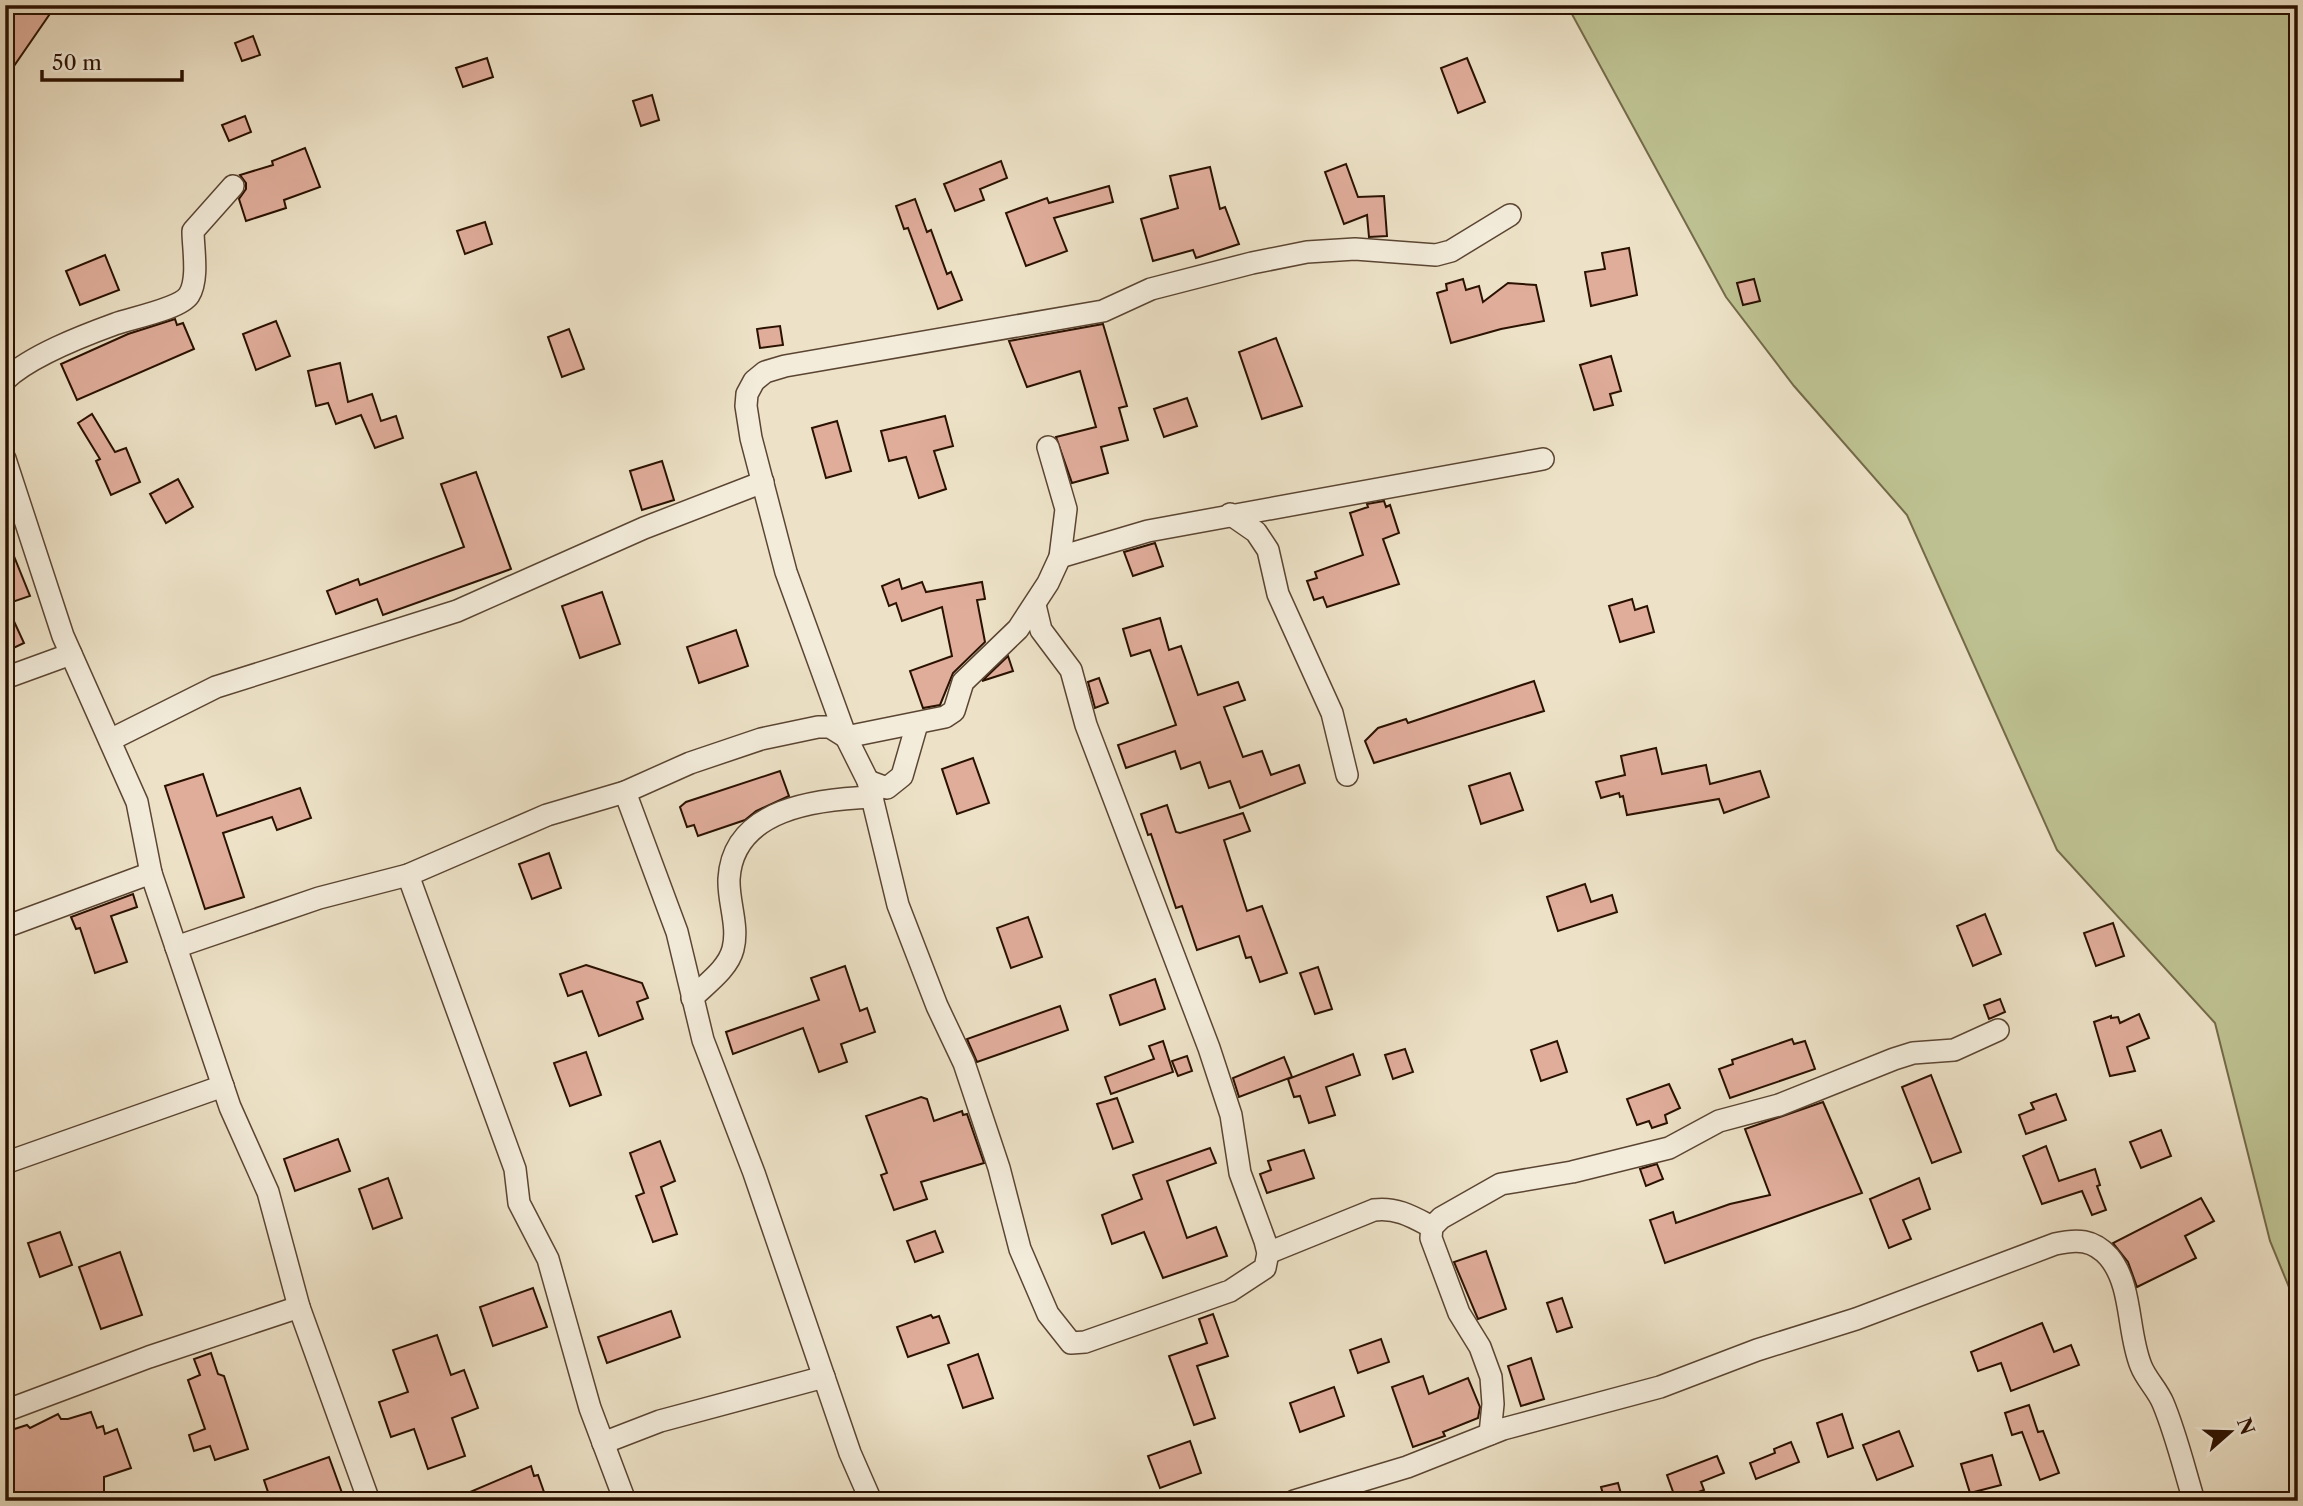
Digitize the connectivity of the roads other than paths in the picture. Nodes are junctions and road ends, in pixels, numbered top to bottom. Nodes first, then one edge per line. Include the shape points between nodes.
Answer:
1 (233, 186) dead end
2 (1510, 215) dead end
3 (5, 380) edge
4 (1048, 447) dead end
5 (5, 459) edge
6 (1543, 459) dead end
7 (763, 482) junction
8 (1230, 514) junction
9 (1060, 557) junction
10 (1035, 605) junction
11 (1018, 629) junction
12 (1041, 630) junction
13 (71, 654) junction
14 (5, 678) edge
15 (917, 724) junction
16 (846, 737) junction
17 (110, 740) junction
18 (1347, 775) dead end
19 (871, 789) junction
20 (625, 792) junction
21 (151, 873) junction
22 (408, 875) junction
23 (5, 927) edge
24 (176, 947) junction
25 (692, 998) junction
26 (1998, 1030) dead end
27 (223, 1086) junction
28 (5, 1163) edge
29 (1432, 1227) junction
30 (1268, 1253) junction
31 (299, 1307) junction
32 (824, 1377) junction
33 (5, 1411) edge
34 (1490, 1434) junction
35 (603, 1443) junction
36 (369, 1501) edge
37 (625, 1501) edge
38 (871, 1501) edge
39 (1294, 1501) edge
40 (2194, 1501) edge

1 - 3 street via 193,231 193,281 189,295 180,303 113,324 26,364
2 - 7 street via 1451,251 1436,255 1355,249 1307,252 1151,289 1103,311 765,372 754,381 746,407
4 - 9 street via 1066,509
5 - 13 street
6 - 8 street
7 - 16 street via 786,572
7 - 17 street via 644,528 457,611 216,687
8 - 9 street via 1148,531
8 - 18 street via 1256,532 1268,550 1278,594 1332,713
9 - 10 street
10 - 11 street
10 - 12 street
11 - 12 street
11 - 15 street via 963,682 954,711
12 - 30 street via 1071,670 1086,725 1179,965 1231,1115 1240,1173
13 - 14 street
13 - 17 street
15 - 16 street
15 - 19 street via 902,776 887,788
16 - 19 street
16 - 20 street via 830,727 818,727 761,739
17 - 21 street via 137,802
19 - 25 street via 788,810 759,824 740,841 731,860 729,882 733,949 723,968
19 - 30 street via 906,928 964,1063 1020,1249 1037,1293 1059,1331 1071,1343 1086,1342 1230,1291 1265,1268
20 - 22 street via 547,814
20 - 25 street via 677,932
21 - 23 street
21 - 24 street
22 - 24 street via 318,898
22 - 35 street via 515,1168 519,1203 548,1259
24 - 27 street
25 - 32 street
26 - 29 street via 1954,1050 1894,1059 1779,1105 1728,1118 1669,1148 1501,1184
27 - 28 street
27 - 31 street via 268,1192
29 - 30 street via 1406,1213 1374,1210
29 - 34 street via 1431,1238 1455,1300 1491,1377
31 - 33 street
31 - 36 street
32 - 35 street via 660,1421
32 - 38 street
34 - 39 street via 1407,1467
34 - 40 street via 1660,1387 2055,1244 2085,1240 2110,1258 2119,1276 2141,1368 2164,1407
35 - 37 street

